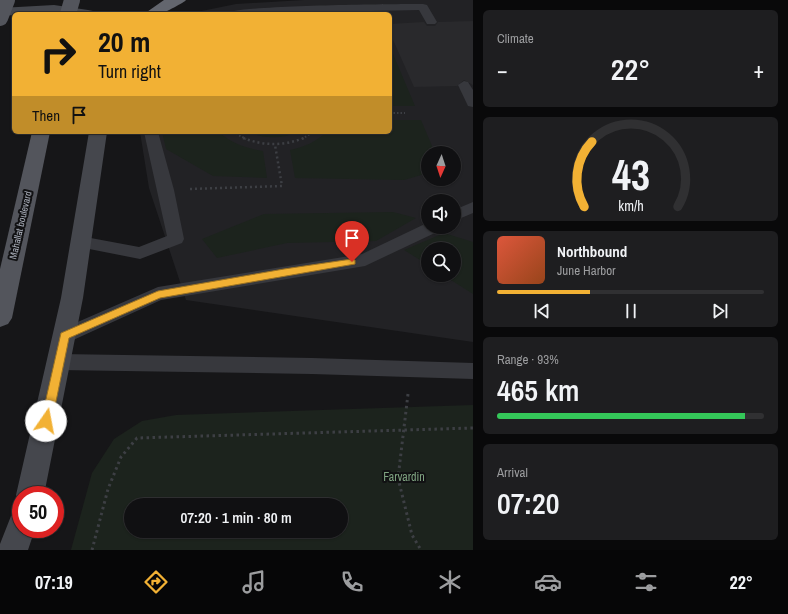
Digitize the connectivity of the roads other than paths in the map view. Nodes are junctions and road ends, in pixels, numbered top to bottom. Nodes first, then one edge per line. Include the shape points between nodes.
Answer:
1 (7, 0) edge
2 (72, 0) edge
3 (179, 0) edge
4 (0, 12) edge
5 (69, 12) edge
6 (74, 12) edge
7 (154, 12) edge
8 (254, 12) edge
9 (0, 18) edge
10 (431, 22) dead end
11 (464, 85) dead end
12 (473, 102) edge
13 (41, 134) edge
14 (98, 134) edge
15 (152, 134) edge
16 (473, 207) edge
17 (461, 213) edge
18 (421, 233) edge
19 (80, 242) junction
20 (0, 318) edge
21 (64, 336) junction
22 (59, 362) junction
23 (473, 371) edge
24 (32, 486) edge
25 (17, 538) edge
26 (13, 550) edge

1 - 9 main road, bridge
2 - 5 main road, bridge
3 - 7 highway
4 - 6 main road via 54,9
8 - 10 lane via 423,7
11 - 12 lane
13 - 20 main road, Mahallat boulevard
14 - 19 main road
15 - 19 lane via 176,239 140,252
16 - 17 lane
18 - 21 lane via 365,260 158,294
19 - 21 main road
21 - 22 main road
22 - 23 lane
22 - 24 main road
25 - 26 main road

